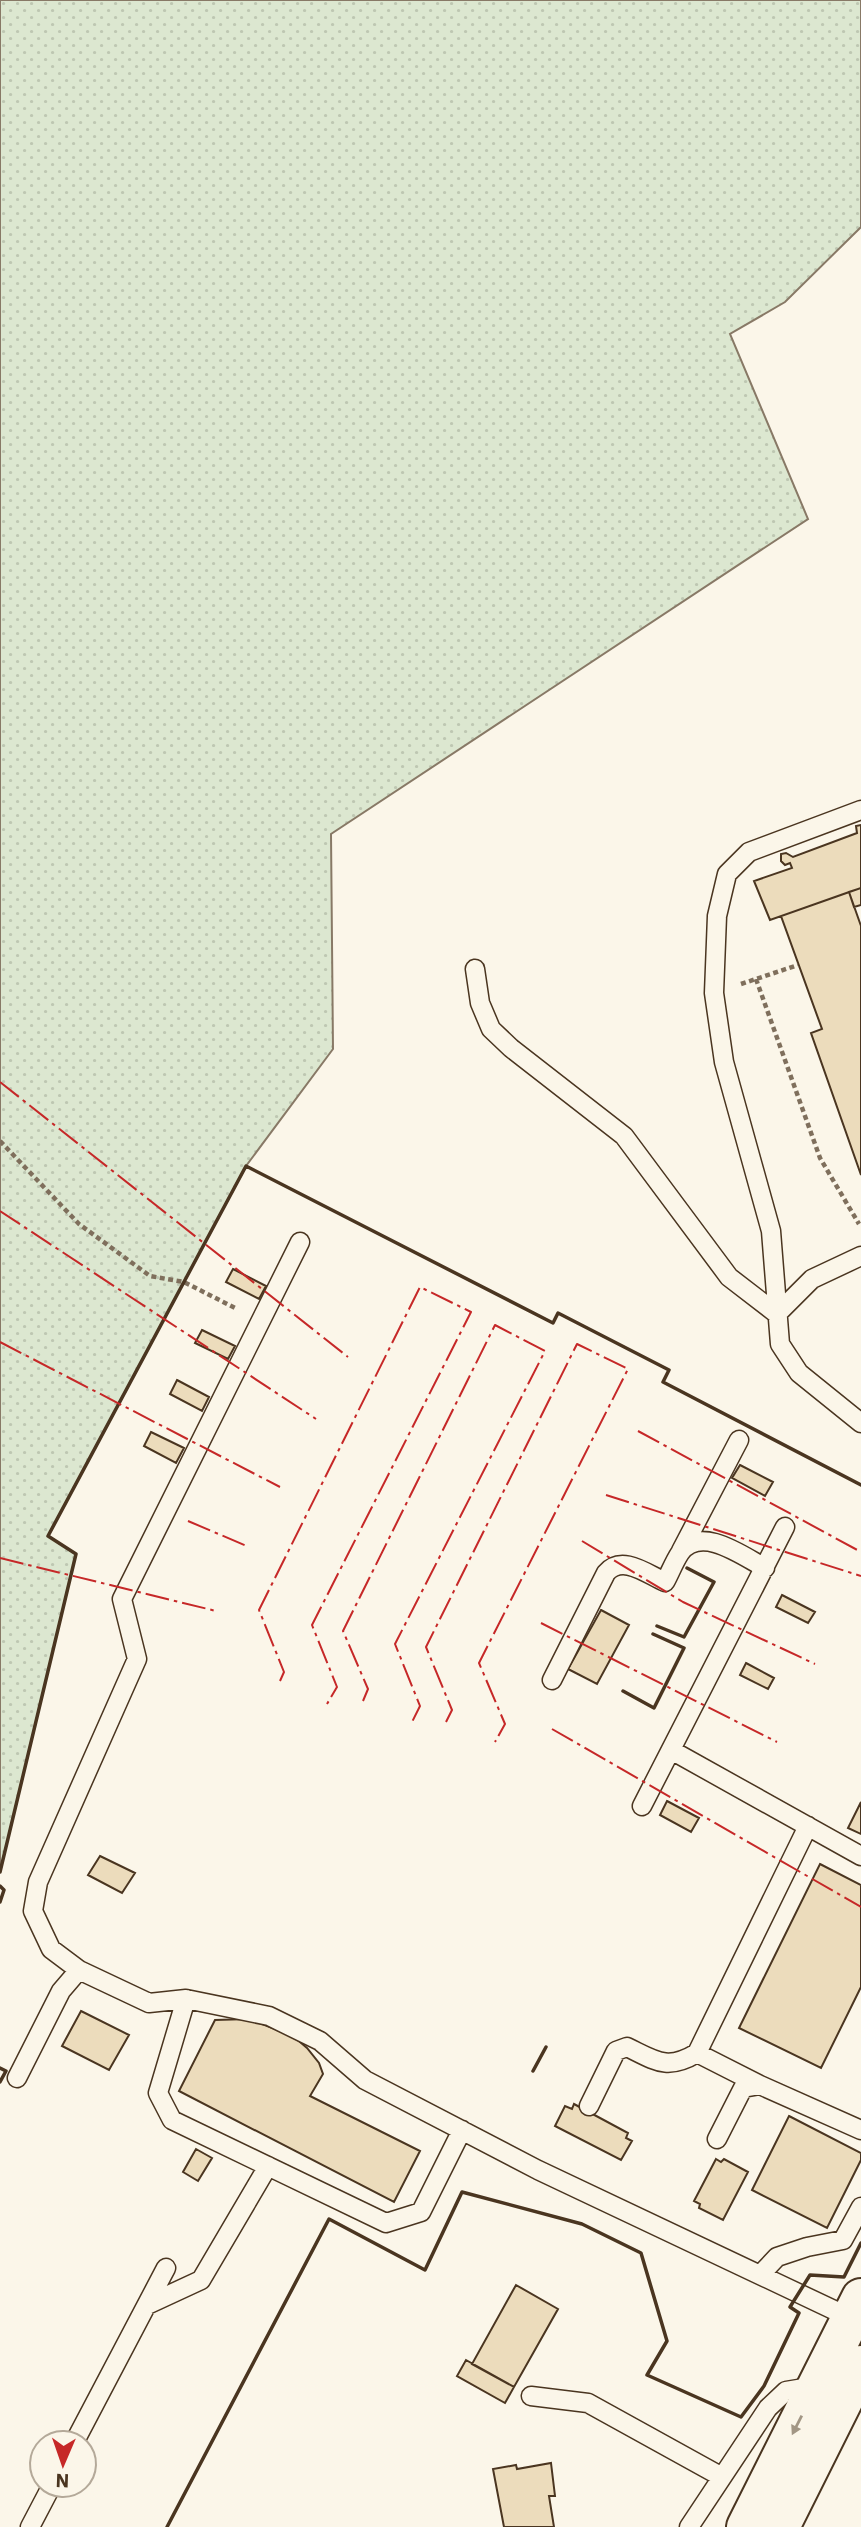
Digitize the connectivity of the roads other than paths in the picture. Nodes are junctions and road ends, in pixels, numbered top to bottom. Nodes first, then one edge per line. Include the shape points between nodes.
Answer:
1 (861, 810) edge
2 (475, 969) dead end
3 (300, 1241) dead end
4 (861, 1256) edge
5 (777, 1314) junction
6 (861, 1423) edge
7 (739, 1440) dead end
8 (785, 1527) dead end
9 (681, 1550) junction
10 (765, 1568) junction
11 (552, 1680) dead end
12 (671, 1750) junction
13 (642, 1806) dead end
14 (808, 1826) junction
15 (861, 1856) edge
16 (79, 1970) junction
17 (186, 1999) junction
18 (697, 2053) junction
19 (16, 2078) dead end
20 (760, 2085) junction
21 (589, 2106) dead end
22 (462, 2130) junction
23 (861, 2130) edge
24 (717, 2139) dead end
25 (268, 2166) junction
26 (861, 2207) edge
27 (166, 2268) dead end
28 (761, 2274) junction
29 (147, 2305) junction
30 (858, 2313) edge
31 (861, 2365) edge
32 (830, 2393) junction
33 (531, 2396) dead end
34 (81, 2429) edge
35 (722, 2477) junction
36 (45, 2499) edge
37 (30, 2527) edge
38 (689, 2527) edge
39 (746, 2527) edge
40 (780, 2527) edge

1 - 5 lane via 749,852 727,874 717,916 714,993 724,1062 771,1231
2 - 5 lane via 480,1003 491,1029 624,1136 729,1277
3 - 16 lane via 122,1600 137,1659 38,1882 33,1911 51,1949
4 - 5 lane via 812,1279
5 - 6 lane via 780,1344 799,1373
7 - 9 lane
8 - 10 lane
9 - 10 lane via 706,1541
9 - 11 lane via 665,1582 624,1563 612,1566
10 - 12 lane
12 - 13 lane
12 - 14 lane
14 - 15 lane
14 - 18 lane
16 - 17 lane via 149,2003
16 - 19 lane via 61,1991
17 - 22 lane via 269,2016 320,2041 365,2080
17 - 25 lane via 158,2093 172,2120
18 - 20 lane
18 - 21 lane via 679,2064 655,2061 627,2047 616,2051
20 - 23 lane
20 - 24 lane via 743,2088
22 - 25 lane via 421,2213 386,2223
22 - 28 lane
25 - 29 lane via 201,2280
26 - 28 lane via 843,2240 777,2257
27 - 29 lane
28 - 30 lane
29 - 34 lane
30 - 32 street
31 - 32 street
32 - 35 lane via 786,2391 768,2408
32 -> 39 street
32 - 40 street
33 - 35 lane via 589,2403
35 - 38 lane
36 - 37 lane

